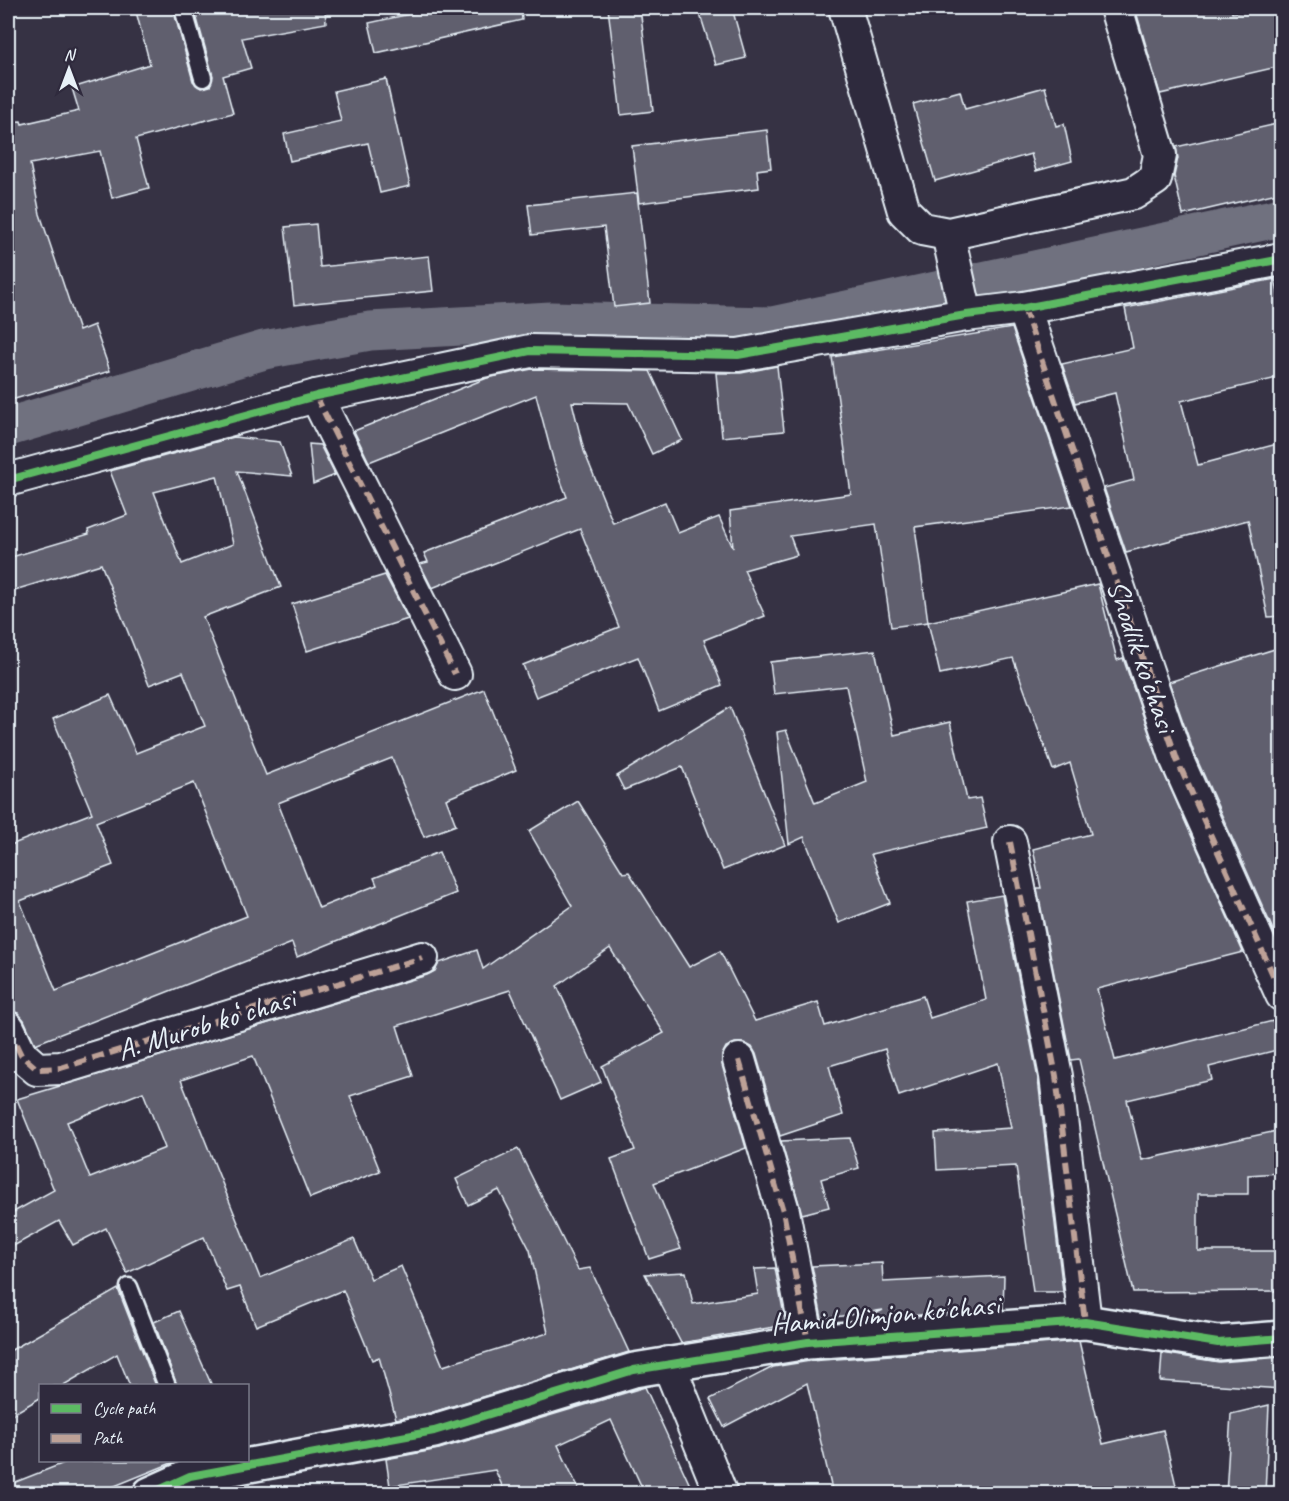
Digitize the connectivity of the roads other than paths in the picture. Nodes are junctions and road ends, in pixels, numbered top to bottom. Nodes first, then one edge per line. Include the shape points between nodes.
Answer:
1 (183, 8) edge
2 (845, 8) edge
3 (1116, 8) edge
4 (203, 78) dead end
5 (948, 234) junction
6 (1281, 259) edge
7 (1024, 309) junction
8 (966, 315) junction
9 (316, 396) junction
10 (8, 480) edge
11 (455, 674) dead end
12 (1010, 842) dead end
13 (422, 958) dead end
14 (1281, 995) edge
15 (8, 1028) edge
16 (740, 1060) dead end
17 (129, 1287) dead end
18 (1085, 1322) junction
19 (1281, 1338) edge
20 (808, 1342) junction
21 (668, 1363) junction
22 (166, 1384) edge
23 (193, 1477) edge
24 (150, 1494) edge
25 (721, 1494) edge

1 - 4 lane
2 - 5 street via 904,211 922,229
3 - 5 street via 1160,155 1155,179 1134,194
5 - 8 street
6 - 7 street
7 - 8 street
7 - 14 street, Shodlik ko‘chasi via 1177,760
8 - 9 street via 738,355 530,351
9 - 10 street
9 - 11 street
12 - 18 street via 1056,1076
13 - 15 street, A. Murob koʻchasi via 61,1068 37,1069 21,1055
16 - 20 street via 783,1212
17 - 22 lane
18 - 19 street, Hamid Olimjon ko'chasi via 1218,1342
18 - 20 street, Hamid Olimjon ko'chasi
20 - 21 street, Hamid Olimjon ko'chasi
21 - 23 street, Hamid Olimjon ko'chasi via 434,1431
21 - 25 street
23 - 24 street, Hamid Olimjon ko'chasi

